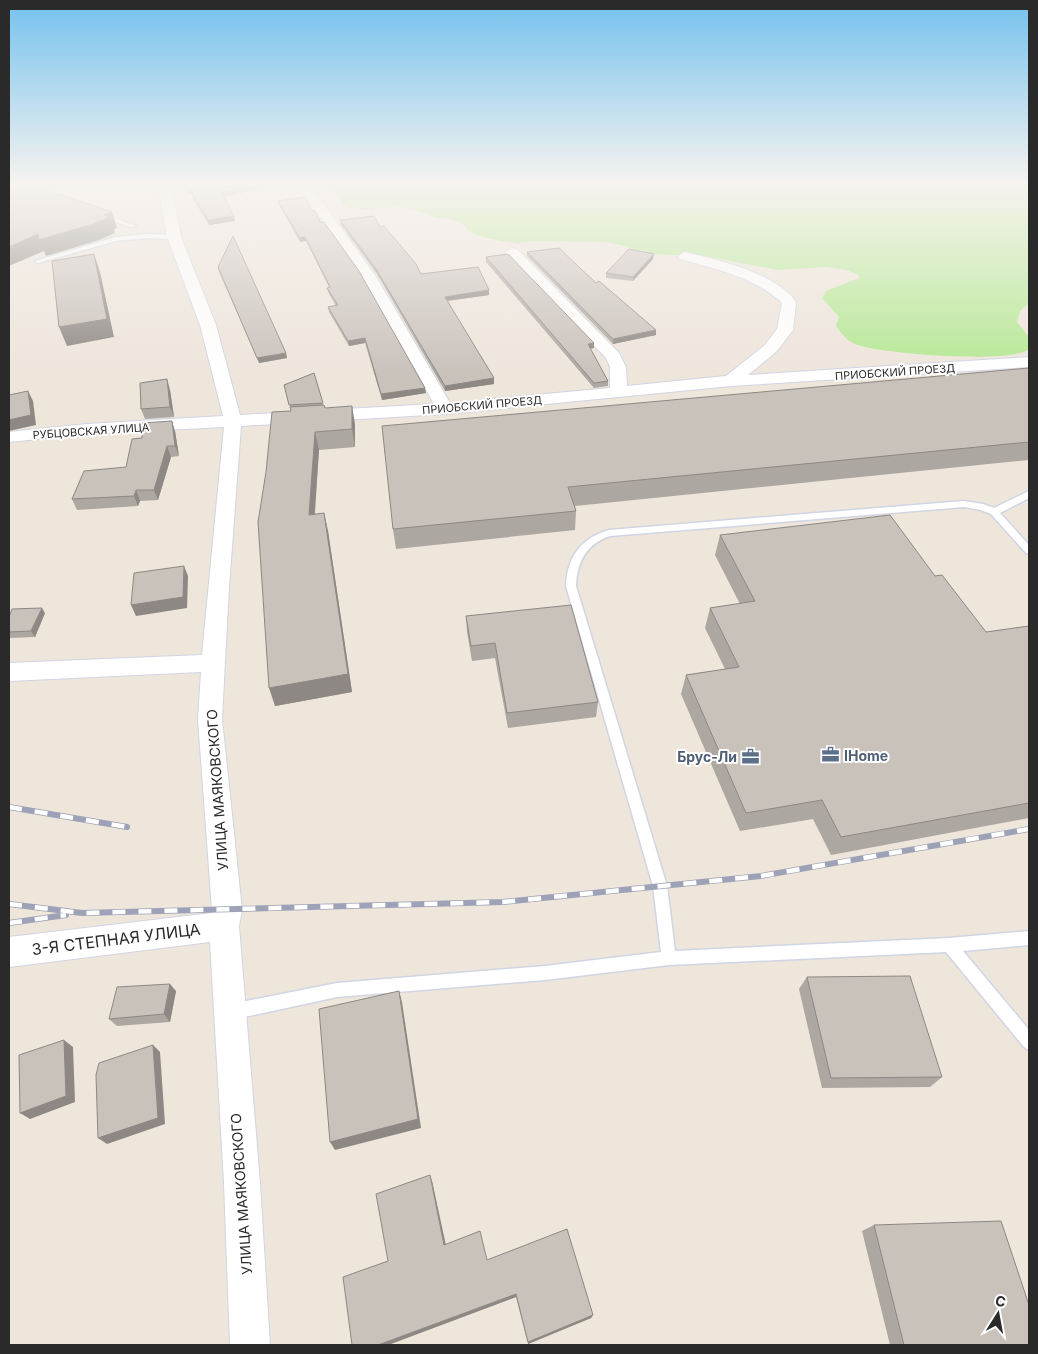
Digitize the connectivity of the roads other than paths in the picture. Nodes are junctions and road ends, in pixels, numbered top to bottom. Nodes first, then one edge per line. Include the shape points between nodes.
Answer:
1 (83, 248) edge
2 (178, 248) edge
3 (349, 248) edge
4 (512, 252) dead end
5 (685, 256) dead end
6 (38, 261) edge
7 (1029, 362) edge
8 (731, 381) junction
9 (619, 393) junction
10 (445, 409) junction
11 (232, 422) junction
12 (9, 437) edge
13 (1029, 494) edge
14 (994, 512) junction
15 (1029, 551) edge
16 (213, 662) junction
17 (9, 672) edge
18 (224, 926) junction
19 (1029, 938) edge
20 (949, 945) junction
21 (9, 952) edge
22 (670, 958) junction
23 (229, 1012) junction
24 (1029, 1042) edge
25 (250, 1345) edge

1 - 6 lane
2 - 11 street, УЛИЦА МАЯКОВСКОГО via 208,325
3 - 10 street via 368,275
4 - 9 street via 613,356 618,367
5 - 8 street via 764,283 781,293 788,302 785,330 770,348
7 - 8 street, ПРИОБСКИЙ ПРОЕЗД
8 - 9 street, ПРИОБСКИЙ ПРОЕЗД
9 - 10 street, ПРИОБСКИЙ ПРОЕЗД
10 - 11 street, ПРИОБСКИЙ ПРОЕЗД
11 - 12 street, РУБЦОВСКАЯ УЛИЦА via 87,429
11 - 16 street, УЛИЦА МАЯКОВСКОГО
13 - 14 lane
14 - 15 lane
14 - 22 lane via 983,506 964,504 609,533 595,536 584,547 570,574 571,586 660,886
16 - 17 street
16 - 18 street, УЛИЦА МАЯКОВСКОГО via 210,718 227,910
18 - 21 street, 3-Я СТЕПНАЯ УЛИЦА
18 - 23 street, УЛИЦА МАЯКОВСКОГО
19 - 20 lane
20 - 22 lane
20 - 24 lane
22 - 23 lane via 545,973 337,990
23 - 25 street, УЛИЦА МАЯКОВСКОГО

